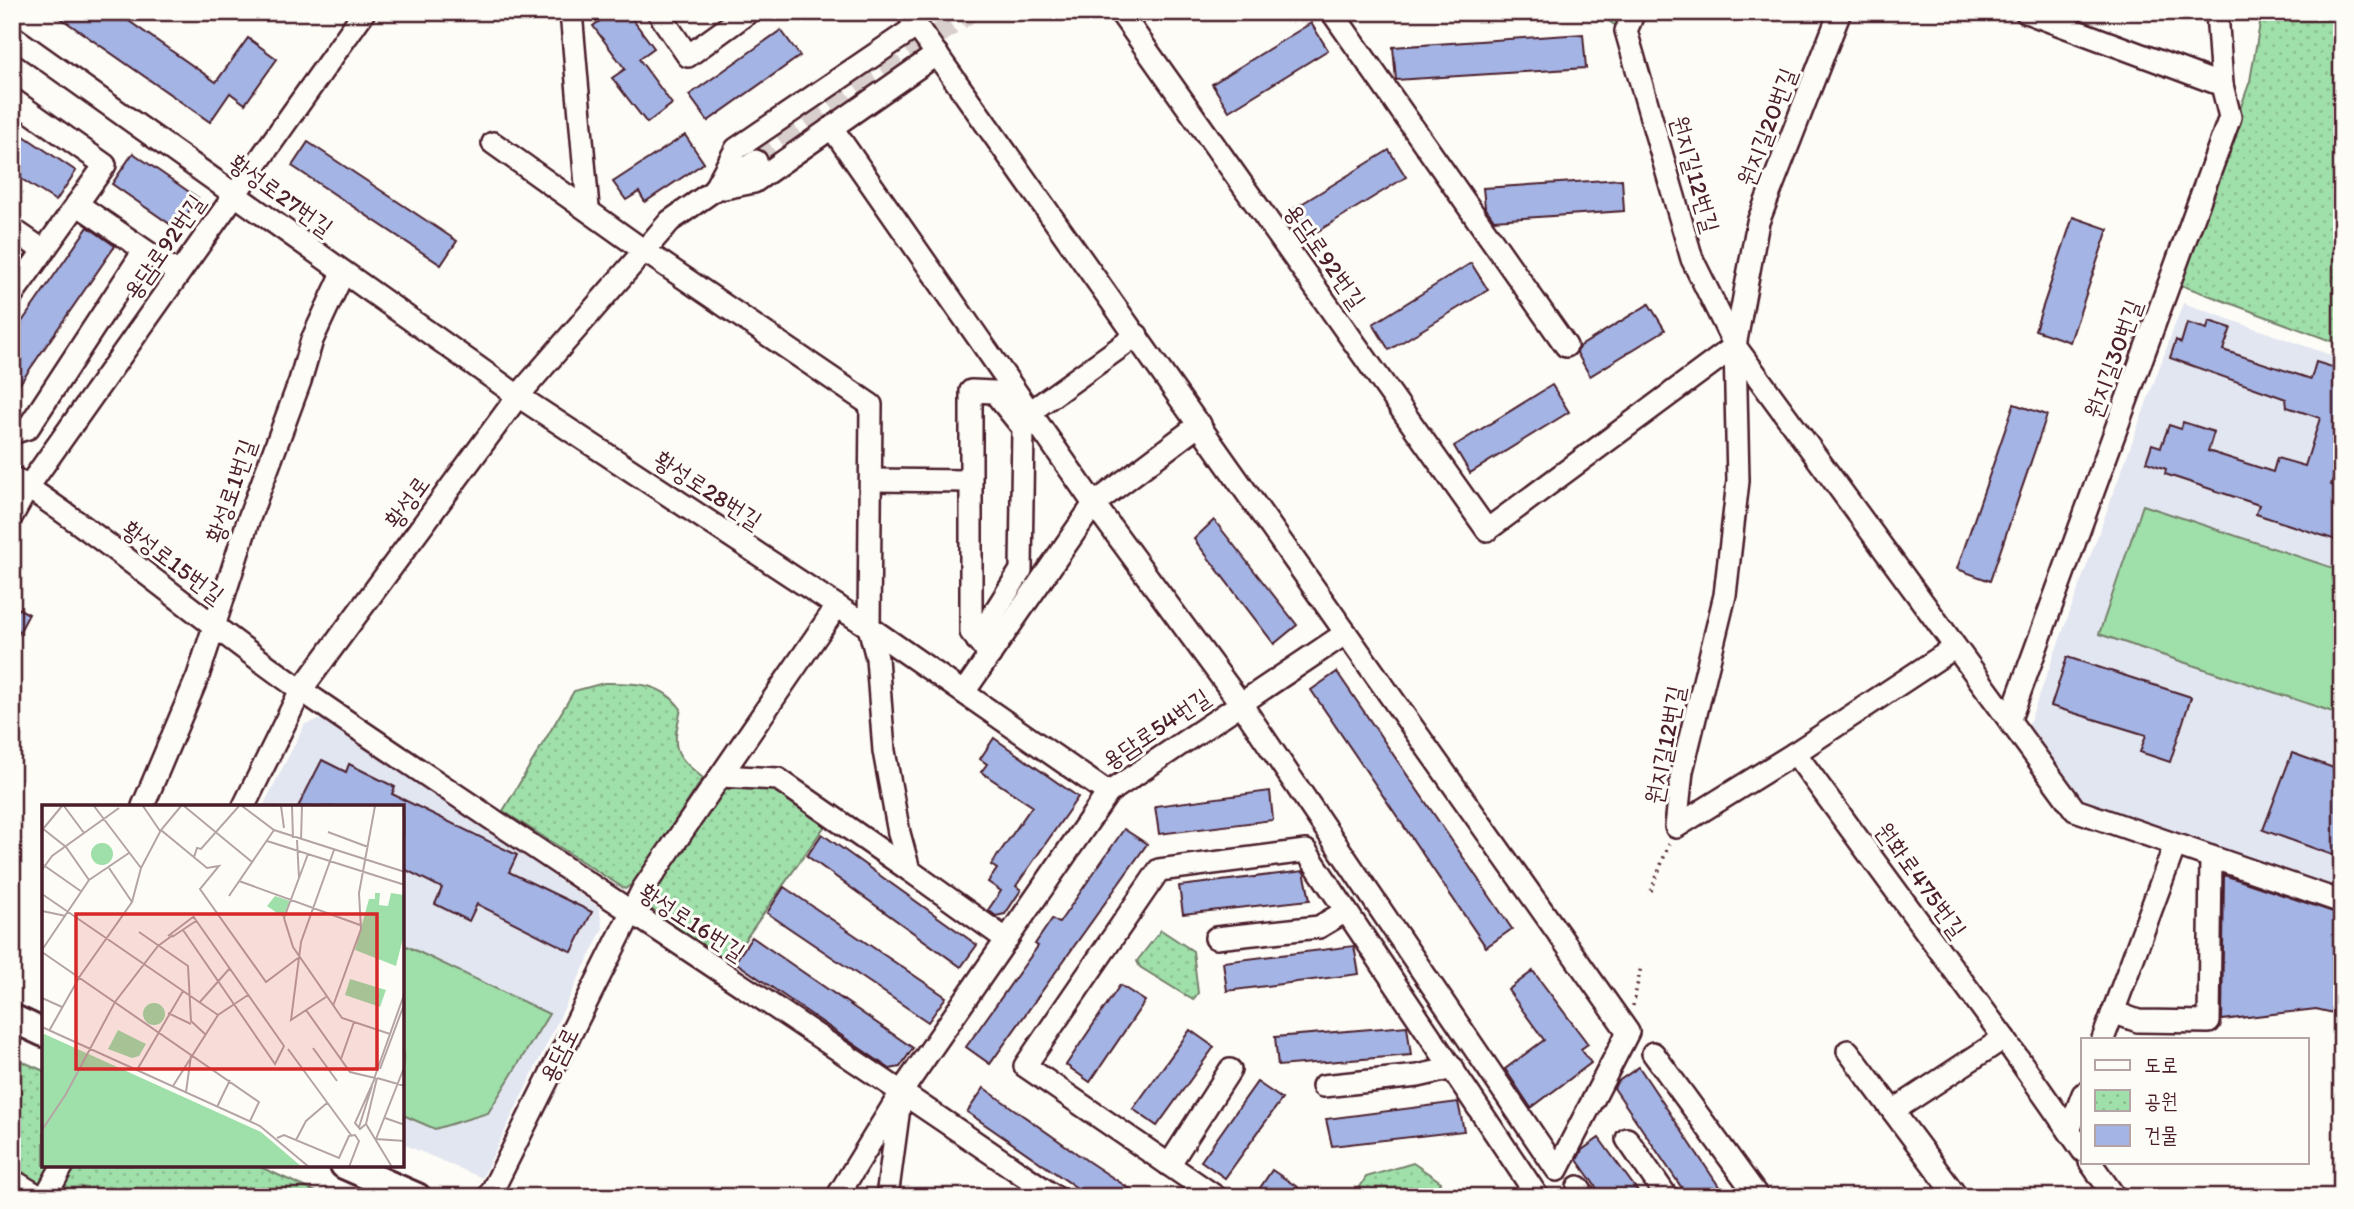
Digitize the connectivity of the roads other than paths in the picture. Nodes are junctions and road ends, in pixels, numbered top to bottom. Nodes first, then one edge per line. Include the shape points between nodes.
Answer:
1 (364, 12) edge
2 (572, 12) edge
3 (658, 12) edge
4 (749, 12) edge
5 (1120, 12) edge
6 (1332, 12) edge
7 (1634, 12) edge
8 (1840, 12) edge
9 (2026, 12) edge
10 (2217, 12) edge
11 (12, 36) edge
12 (937, 54) junction
13 (2222, 85) junction
14 (12, 99) edge
15 (832, 128) junction
16 (493, 143) dead end
17 (756, 161) tunnel mouth
18 (713, 190) junction
19 (235, 192) junction
20 (77, 204) junction
21 (588, 208) junction
22 (12, 229) edge
23 (643, 250) junction
24 (44, 251) junction
25 (144, 251) junction
26 (178, 273) junction
27 (343, 273) junction
28 (12, 295) edge
29 (1137, 335) junction
30 (1566, 346) dead end
31 (1735, 346) junction
32 (518, 396) junction
33 (1030, 412) junction
34 (1200, 424) junction
35 (12, 433) edge
36 (871, 480) junction
37 (969, 481) junction
38 (20, 482) edge
39 (1094, 504) junction
40 (12, 516) edge
41 (836, 606) junction
42 (215, 626) junction
43 (869, 627) junction
44 (1346, 633) junction
45 (984, 648) junction
46 (1954, 648) junction
47 (301, 690) junction
48 (964, 692) junction
49 (1241, 704) junction
50 (2010, 719) junction
51 (1795, 753) junction
52 (721, 776) junction
53 (1108, 793) junction
54 (144, 805) edge
55 (245, 805) edge
56 (2175, 845) junction
57 (2211, 857) junction
58 (909, 870) junction
59 (2342, 902) edge
60 (1346, 911) junction
61 (630, 913) junction
62 (1216, 938) dead end
63 (1007, 940) junction
64 (2113, 1012) junction
65 (12, 1018) edge
66 (42, 1032) edge
67 (2004, 1038) junction
68 (2103, 1038) edge
69 (1848, 1051) dead end
70 (1653, 1053) dead end
71 (1453, 1068) junction
72 (1230, 1070) dead end
73 (1323, 1086) dead end
74 (902, 1091) junction
75 (2081, 1099) edge
76 (1892, 1111) junction
77 (2069, 1131) junction
78 (1627, 1139) dead end
79 (2081, 1148) edge
80 (2091, 1164) edge
81 (1168, 1165) junction
82 (61, 1167) edge
83 (349, 1167) edge
84 (12, 1180) edge
85 (42, 1197) edge
86 (417, 1197) edge
87 (489, 1197) edge
88 (837, 1197) edge
89 (887, 1197) edge
90 (1055, 1197) edge
91 (1216, 1197) edge
92 (1538, 1197) edge
93 (1667, 1197) edge
94 (1758, 1197) edge
95 (1957, 1197) edge
96 (2115, 1197) edge

1 - 19 street, 용담로92번길
2 - 21 street
3 - 4 street via 688,56
5 - 31 street, 용담로92번길 via 1487,530
6 - 30 street
7 - 31 street, 원지길12번길 via 1626,31 1692,259
8 - 31 street, 원지길20번길 via 1758,222
9 - 13 street
10 - 13 street, 원지길30번길
11 - 19 street, 황성로27번길
12 - 15 street
12 - 18 street via 914,22 736,149
12 - 29 street
13 - 50 street, 원지길30번길 via 2230,117
14 - 20 street via 105,165
15 - 18 street via 754,182
15 - 33 street
16 - 21 street
17 - 18 street, 황성로
18 - 23 street, 황성로 via 670,221
19 - 26 street, 용담로92번길
19 - 27 street, 황성로27번길
20 - 24 street
20 - 25 street
21 - 23 street
22 - 24 street
23 - 32 street, 황성로
23 - 36 street via 871,405
24 - 28 street
25 - 26 street
25 - 35 street via 29,428
26 - 38 street, 용담로92번길
27 - 32 street, 황성로27번길
27 - 42 street, 황성로1번길 via 312,340
29 - 33 street
29 - 34 street
31 - 46 street, 원지길12번길
31 - 51 street, 원지길12번길 via 1738,481 1725,595 1682,771 1676,827
32 - 41 street, 황성로28번길
32 - 47 street, 황성로
33 - 39 street
34 - 39 street
34 - 44 street
36 - 37 street
36 - 43 street
37 - 45 street via 971,632
37 - 45 street via 971,391 995,392 1023,428 1021,570
38 - 40 street, 용담로92번길
38 - 42 street, 황성로15번길
39 - 45 street
39 - 49 street
41 - 43 street, 황성로28번길
41 - 52 street, 용담로
42 - 47 street, 황성로15번길
42 - 54 street, 황성로1번길
43 - 48 street, 황성로28번길
43 - 58 street via 877,658 884,751
44 - 49 street, 용담로54번길
44 - 49 street via 1628,1032 1557,1170
45 - 48 street
46 - 50 street, 원지길12번길
46 - 51 street, 원지길12번길
47 - 55 street, 황성로
47 - 61 street, 황성로16번길
48 - 53 street, 황성로28번길
49 - 53 street, 용담로54번길
50 - 56 street, 원지길12번길 via 2076,810
51 - 67 street, 원화로475번길
52 - 58 street via 778,779
52 - 61 street, 용담로
53 - 63 street, 용담로54번길
56 - 57 street, 원지길12번길
56 - 64 street
57 - 59 street, 원지길12번길
57 - 64 street via 2209,1022 2138,1021
58 - 63 street
60 - 62 street via 1319,927
60 - 71 street
60 - 81 street via 1306,851 1159,870 1025,1066
61 - 74 street, 황성로16번길
61 - 87 street, 용담로
63 - 74 street, 용담로54번길
64 - 68 street
65 - 66 main road
67 - 76 street
67 - 77 street, 원화로475번길
69 - 76 street
70 - 94 street
71 - 73 street
71 - 92 street
72 - 81 street
74 - 88 street, 용담로54번길
74 - 89 street
74 - 90 street, 황성로16번길
75 - 77 street
76 - 95 street
77 - 79 street, 원화로475번길
78 - 93 street
80 - 96 street
81 - 91 street
82 - 85 street
83 - 86 main road
84 - 85 street

